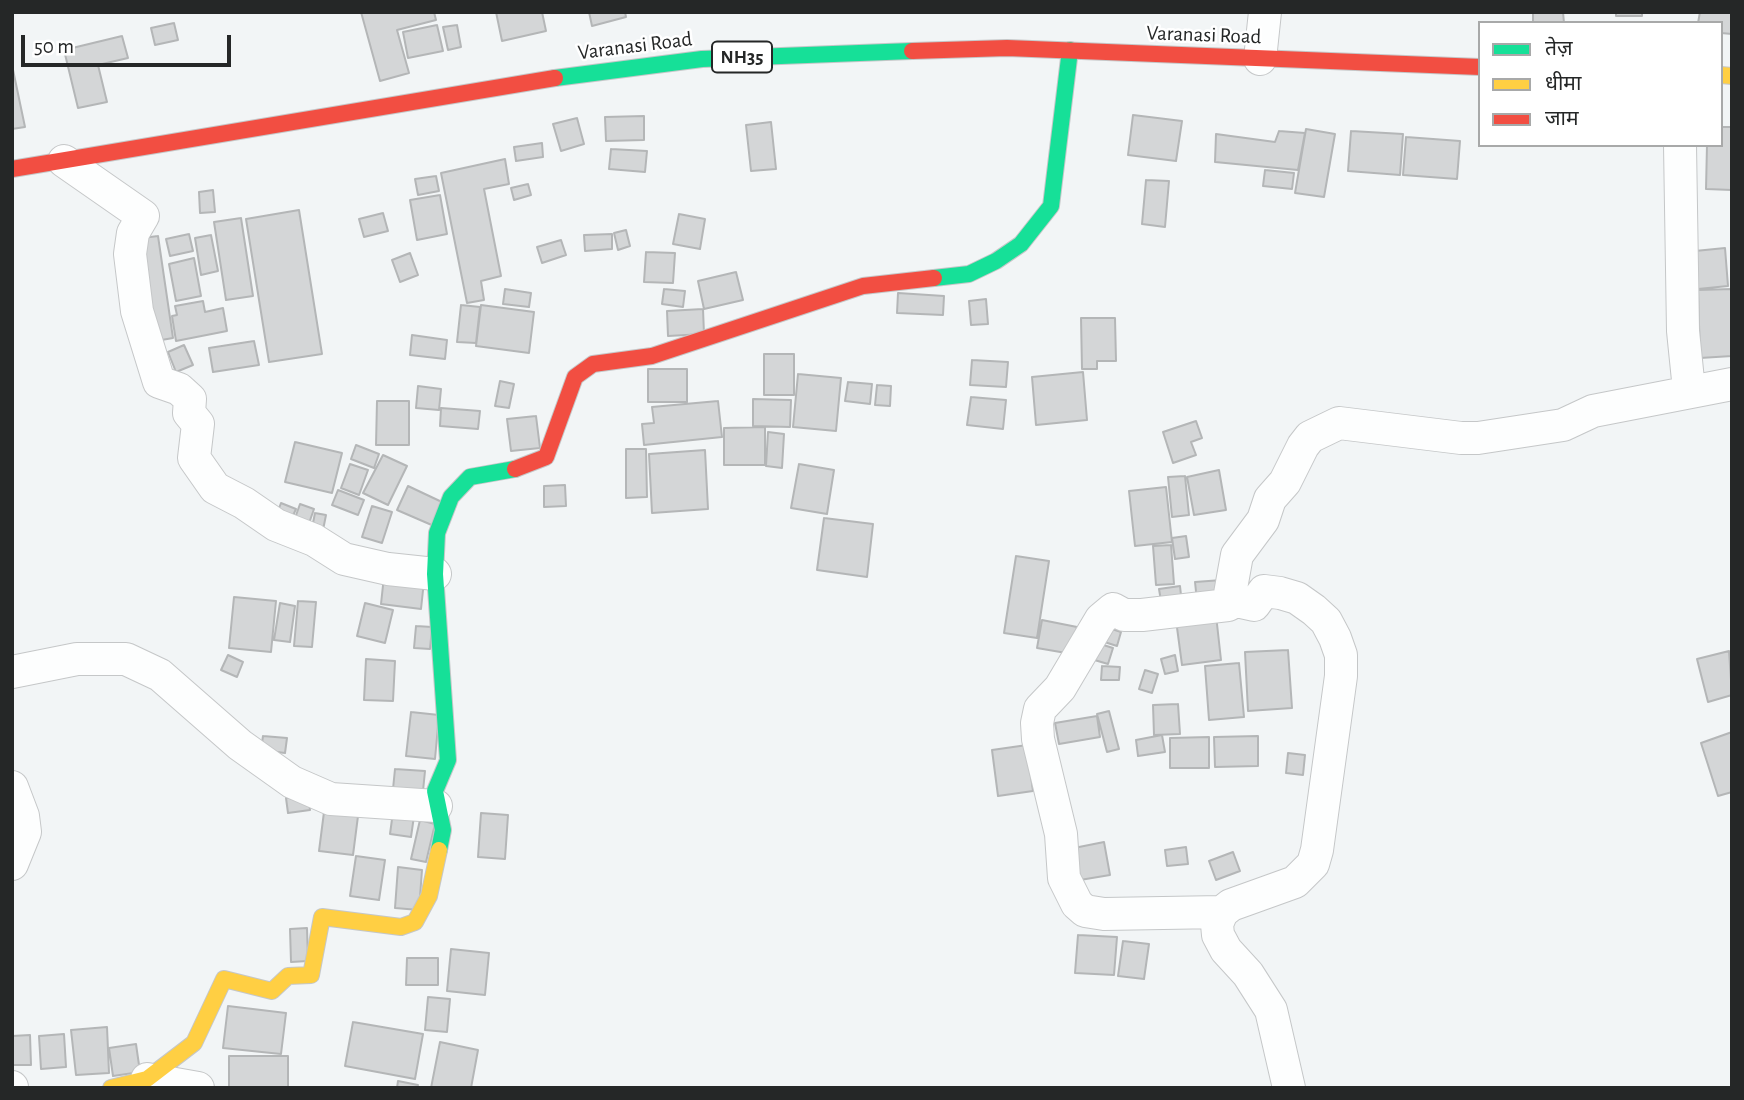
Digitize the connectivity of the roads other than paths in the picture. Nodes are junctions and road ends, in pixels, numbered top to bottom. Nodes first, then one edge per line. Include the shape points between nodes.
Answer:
1 (1265, 12) edge
2 (1070, 50) junction
3 (1260, 59) junction
4 (1478, 67) edge
5 (1681, 147) edge
6 (64, 161) junction
7 (12, 169) edge
8 (1732, 384) edge
9 (1689, 390) junction
10 (435, 574) junction
11 (1228, 605) junction
12 (12, 672) edge
13 (12, 787) edge
14 (436, 806) junction
15 (12, 864) edge
16 (1222, 912) junction
17 (147, 1079) junction
18 (111, 1088) edge
19 (198, 1088) edge
20 (1289, 1088) edge

1 - 3 street
2 - 3 main road, Varanasi Road / NH35
2 - 6 main road, Varanasi Road / NH35 via 925,49 652,64
2 - 10 main road via 1051,206 1021,244 969,274 863,286 652,356 593,365 575,377 546,457 511,470 470,477 451,497 438,533
3 - 4 main road, Varanasi Road / NH35
5 - 9 street
6 - 7 main road, Varanasi Road / NH35
6 - 10 street via 143,216 133,233 130,254 137,311 159,382 179,388 190,399 189,413 198,424 194,458 215,488 344,559
8 - 9 street
9 - 11 street via 1593,411 1563,425 1478,438 1362,424 1339,423 1326,428 1310,436 1285,482 1270,499 1263,520 1237,555
10 - 14 main road via 448,760 435,791
11 - 16 street via 1236,601 1254,606 1264,591 1297,598 1326,621 1340,655 1341,676 1313,864 1296,882
11 - 16 street via 1142,615 1124,615 1114,609 1101,619 1060,688 1040,709 1037,723 1061,834 1064,878 1077,904 1085,911 1104,914
12 - 14 street via 77,659 126,659 160,675 240,745 292,782 331,799
13 - 15 street via 25,832
14 - 17 main road via 443,830 429,895 415,922 401,928 322,917 311,975 288,976 272,991 224,979 194,1043
16 - 20 street via 1218,935 1271,1010
17 - 18 main road
17 - 19 street

